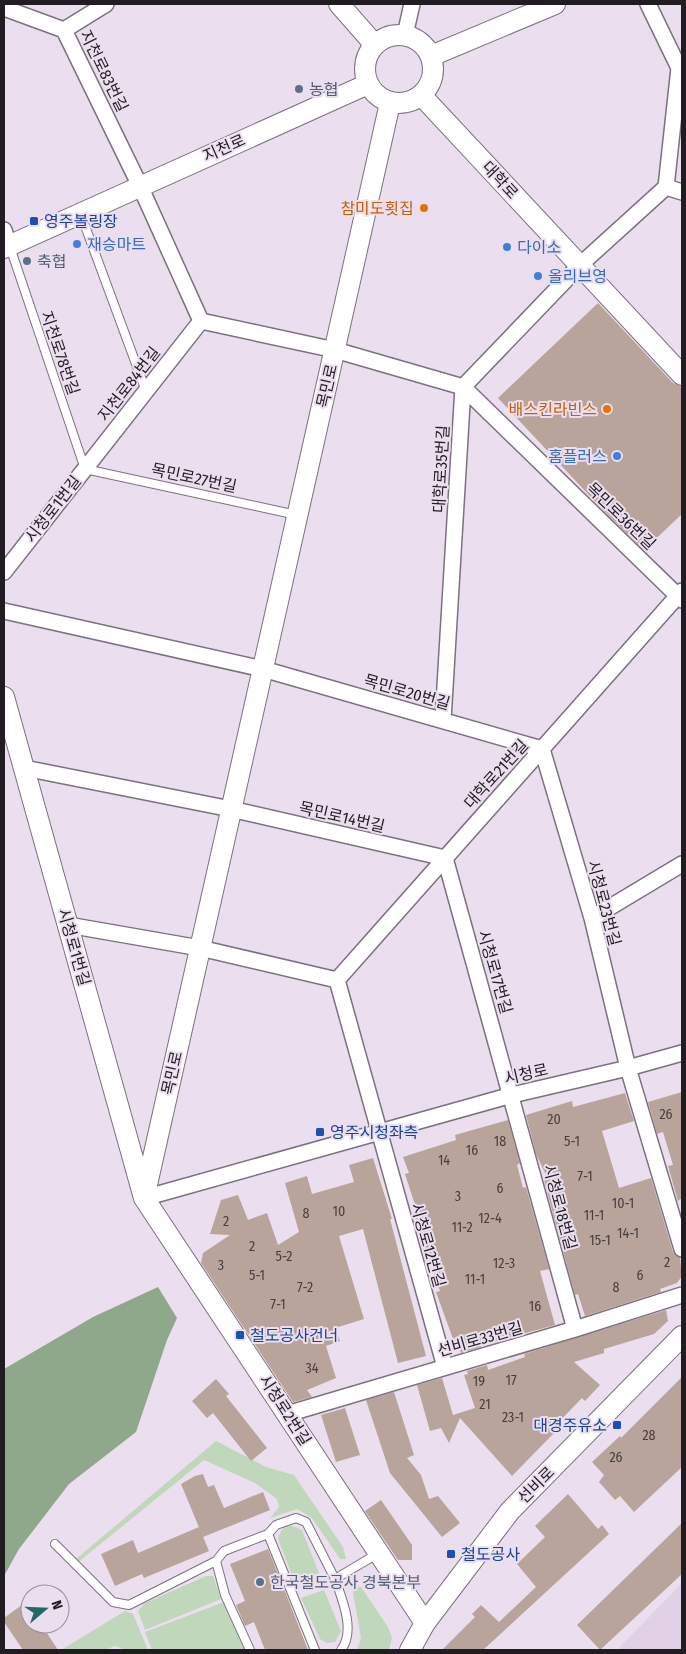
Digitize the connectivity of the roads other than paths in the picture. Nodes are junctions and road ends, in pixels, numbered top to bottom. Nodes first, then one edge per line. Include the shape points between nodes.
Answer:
1 (106, 4) edge
2 (339, 4) edge
3 (412, 4) edge
4 (555, 4) edge
5 (648, 4) edge
6 (4, 8) edge
7 (64, 30) junction
8 (405, 35) junction
9 (375, 45) junction
10 (431, 56) junction
11 (681, 68) edge
12 (368, 84) junction
13 (421, 95) junction
14 (390, 103) junction
15 (682, 165) edge
16 (668, 171) junction
17 (140, 186) junction
18 (666, 187) junction
19 (682, 192) edge
20 (80, 213) junction
21 (5, 241) edge
22 (580, 265) junction
23 (201, 321) junction
24 (335, 350) junction
25 (682, 375) edge
26 (463, 387) junction
27 (146, 391) junction
28 (85, 469) junction
29 (298, 515) junction
30 (4, 572) edge
31 (681, 596) edge
32 (4, 611) edge
33 (263, 669) junction
34 (4, 697) edge
35 (443, 720) junction
36 (542, 748) junction
37 (24, 768) junction
38 (231, 809) junction
39 (445, 858) junction
40 (682, 864) edge
41 (592, 918) junction
42 (68, 925) junction
43 (200, 948) junction
44 (337, 980) junction
45 (682, 1053) edge
46 (628, 1068) junction
47 (512, 1095) junction
48 (378, 1132) junction
49 (144, 1198) junction
50 (682, 1249) edge
51 (682, 1295) edge
52 (576, 1329) junction
53 (682, 1336) edge
54 (445, 1367) junction
55 (287, 1414) junction
56 (268, 1534) junction
57 (55, 1544) dead end
58 (379, 1554) junction
59 (216, 1560) junction
60 (335, 1579) junction
61 (425, 1623) junction
62 (250, 1650) edge
63 (315, 1650) edge
64 (341, 1650) edge
65 (410, 1650) edge

1 - 7 street
2 - 9 main road
3 - 8 street
4 - 10 main road
5 - 11 street
6 - 7 street, 지천로83번길
7 - 17 street, 지천로83번길
8 - 9 main road via 394,36
8 - 10 main road via 419,40
9 - 12 main road via 366,63
10 - 13 main road via 431,81
11 - 16 street
12 - 14 main road via 376,96
12 - 17 main road, 지천로
13 - 14 main road via 400,104
13 - 22 main road, 대학로
14 - 24 main road, 목민로
15 - 16 street
16 - 18 street
17 - 20 main road, 지천로
17 - 23 street
18 - 19 street
18 - 22 street
20 - 21 main road, 지천로
20 - 27 lane
21 - 28 lane, 지천로78번길
22 - 25 main road, 대학로
22 - 26 street
23 - 24 street
23 - 27 street, 지천로84번길
24 - 26 street, 목민로36번길
24 - 29 main road, 목민로
26 - 31 street, 목민로36번길
26 - 35 street, 대학로35번길
27 - 28 street, 지천로84번길
28 - 29 lane, 목민로27번길
28 - 30 street, 시청로1번길
29 - 33 main road, 목민로
31 - 36 street, 대학로21번길
32 - 33 street
33 - 35 street, 목민로20번길
33 - 38 main road, 목민로
34 - 37 main road, 시청로1번길
35 - 36 street, 목민로20번길
36 - 39 street, 대학로21번길
36 - 41 street, 시청로23번길
37 - 38 street
37 - 42 main road, 시청로1번길
38 - 39 street, 목민로14번길
38 - 43 main road, 목민로
39 - 44 street, 대학로21번길
39 - 47 street, 시청로17번길
40 - 41 street
41 - 46 street, 시청로23번길
42 - 43 street
42 - 49 main road, 시청로1번길
43 - 44 street
43 - 49 main road, 목민로
44 - 48 street
45 - 46 street, 시청로
46 - 47 street, 시청로
46 - 50 street, 시청로23번길
47 - 48 street, 시청로
47 - 52 street, 시청로18번길
48 - 49 street, 시청로
48 - 54 street, 시청로12번길
49 - 55 main road, 시청로2번길
51 - 52 street, 선비로33번길
52 - 54 street, 선비로33번길
53 - 61 main road, 선비로 via 510,1511
54 - 55 street, 선비로33번길
55 - 58 main road, 시청로2번길
56 - 59 lane via 224,1551
56 - 60 lane via 276,1525 296,1518 306,1522
56 - 63 lane
57 - 59 lane via 113,1602 129,1605
58 - 60 lane
58 - 61 main road, 시청로2번길
59 - 62 lane via 225,1595
60 - 64 lane via 347,1615 346,1645
61 - 65 main road, 선비로

